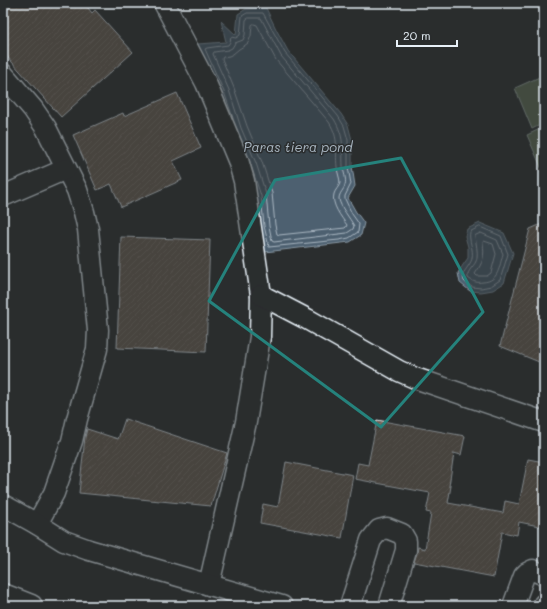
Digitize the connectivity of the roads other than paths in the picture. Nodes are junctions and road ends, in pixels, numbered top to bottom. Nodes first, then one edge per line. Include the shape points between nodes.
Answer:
1 (164, 3) edge
2 (3, 74) edge
3 (66, 169) junction
4 (3, 196) edge
5 (261, 295) junction
6 (544, 422) edge
7 (3, 505) edge
8 (37, 524) junction
9 (544, 575) edge
10 (209, 585) junction
11 (3, 596) edge
12 (32, 606) edge
13 (282, 606) edge
14 (350, 606) edge
15 (389, 606) edge
16 (513, 606) edge

1 - 5 street via 206,83 238,160 244,181
2 - 3 street via 46,128
3 - 4 street
3 - 8 street via 76,190 88,229 98,330 97,349 70,448 54,493
5 - 6 street via 398,371
5 - 10 street via 260,337 246,422
7 - 8 street
8 - 10 street via 64,541 89,550
9 - 16 street via 533,570 527,573
10 - 13 street
11 - 12 street
14 - 15 street via 371,540 379,530 387,528 402,534 406,541 406,550

